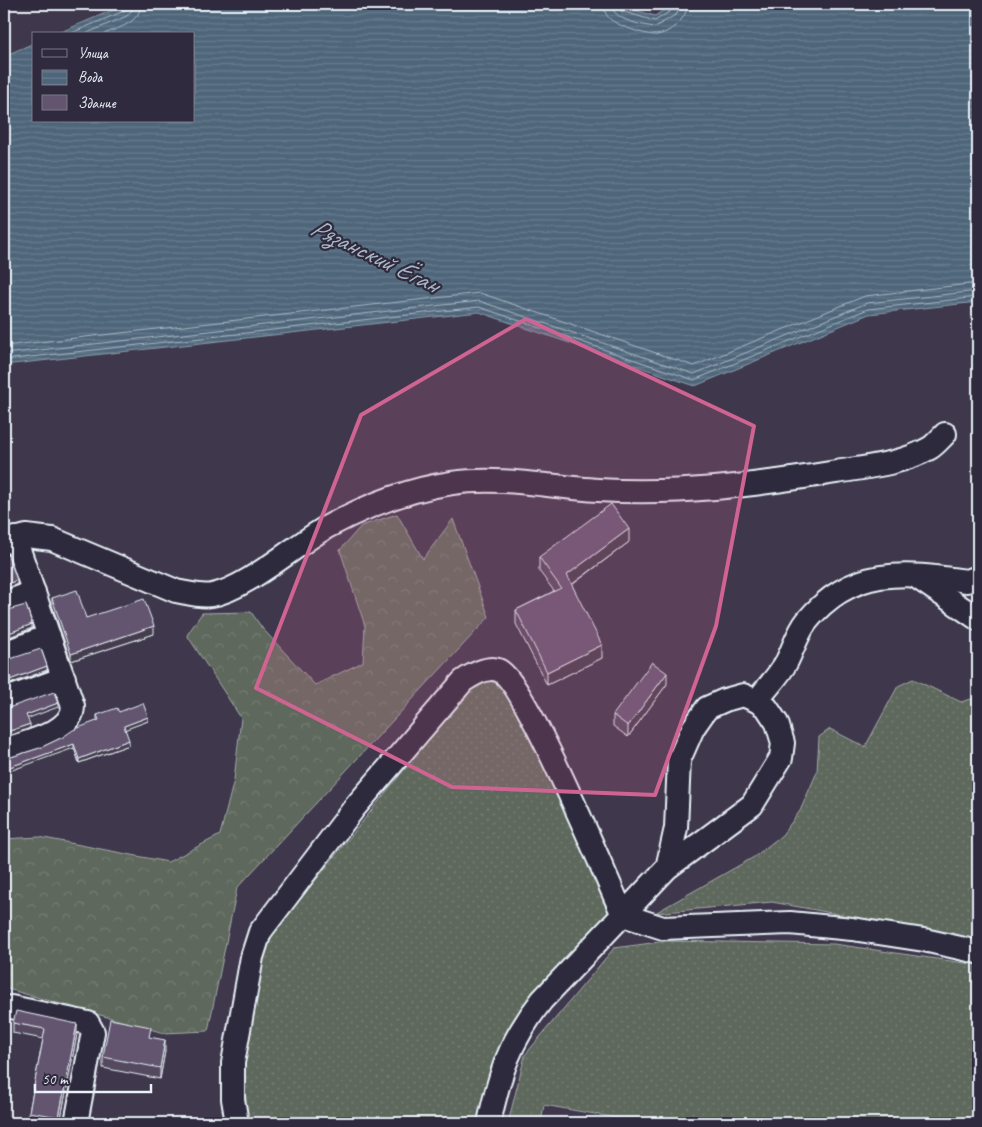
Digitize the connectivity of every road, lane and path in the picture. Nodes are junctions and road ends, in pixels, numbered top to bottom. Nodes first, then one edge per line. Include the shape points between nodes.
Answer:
1 (945, 434) dead end
2 (9, 540) edge
3 (914, 576) junction
4 (978, 577) edge
5 (34, 592) junction
6 (4, 603) edge
7 (978, 619) edge
8 (49, 636) junction
9 (4, 653) edge
10 (64, 678) junction
11 (4, 700) edge
12 (757, 701) junction
13 (4, 750) edge
14 (667, 868) junction
15 (623, 915) junction
16 (978, 952) edge
17 (11, 1007) dead end
18 (76, 1123) edge
19 (237, 1123) edge
20 (490, 1123) edge

1 - 2 street via 932,447 914,456 877,466 740,487 670,491 599,490 484,480 453,482 417,490 347,517 239,584 212,595 176,591 52,539 39,536
2 - 5 street
3 - 4 street via 967,581
3 - 7 street
3 - 12 street via 888,574 855,582 827,600 806,622 786,664
5 - 6 street
5 - 8 street
8 - 9 street
8 - 10 street
10 - 11 street
10 - 13 street via 73,716 57,730
12 - 14 street via 743,695 725,700 707,708 693,728 679,760 676,828
12 - 14 street via 767,708 776,722 783,743 781,758 752,805
14 - 15 street
15 - 16 street via 663,928 790,923 852,929
15 - 19 street via 520,693 497,669 473,674 463,681 356,807 260,932 252,957 233,1064
15 - 20 street via 524,1023 508,1052
17 - 18 street via 92,1026

